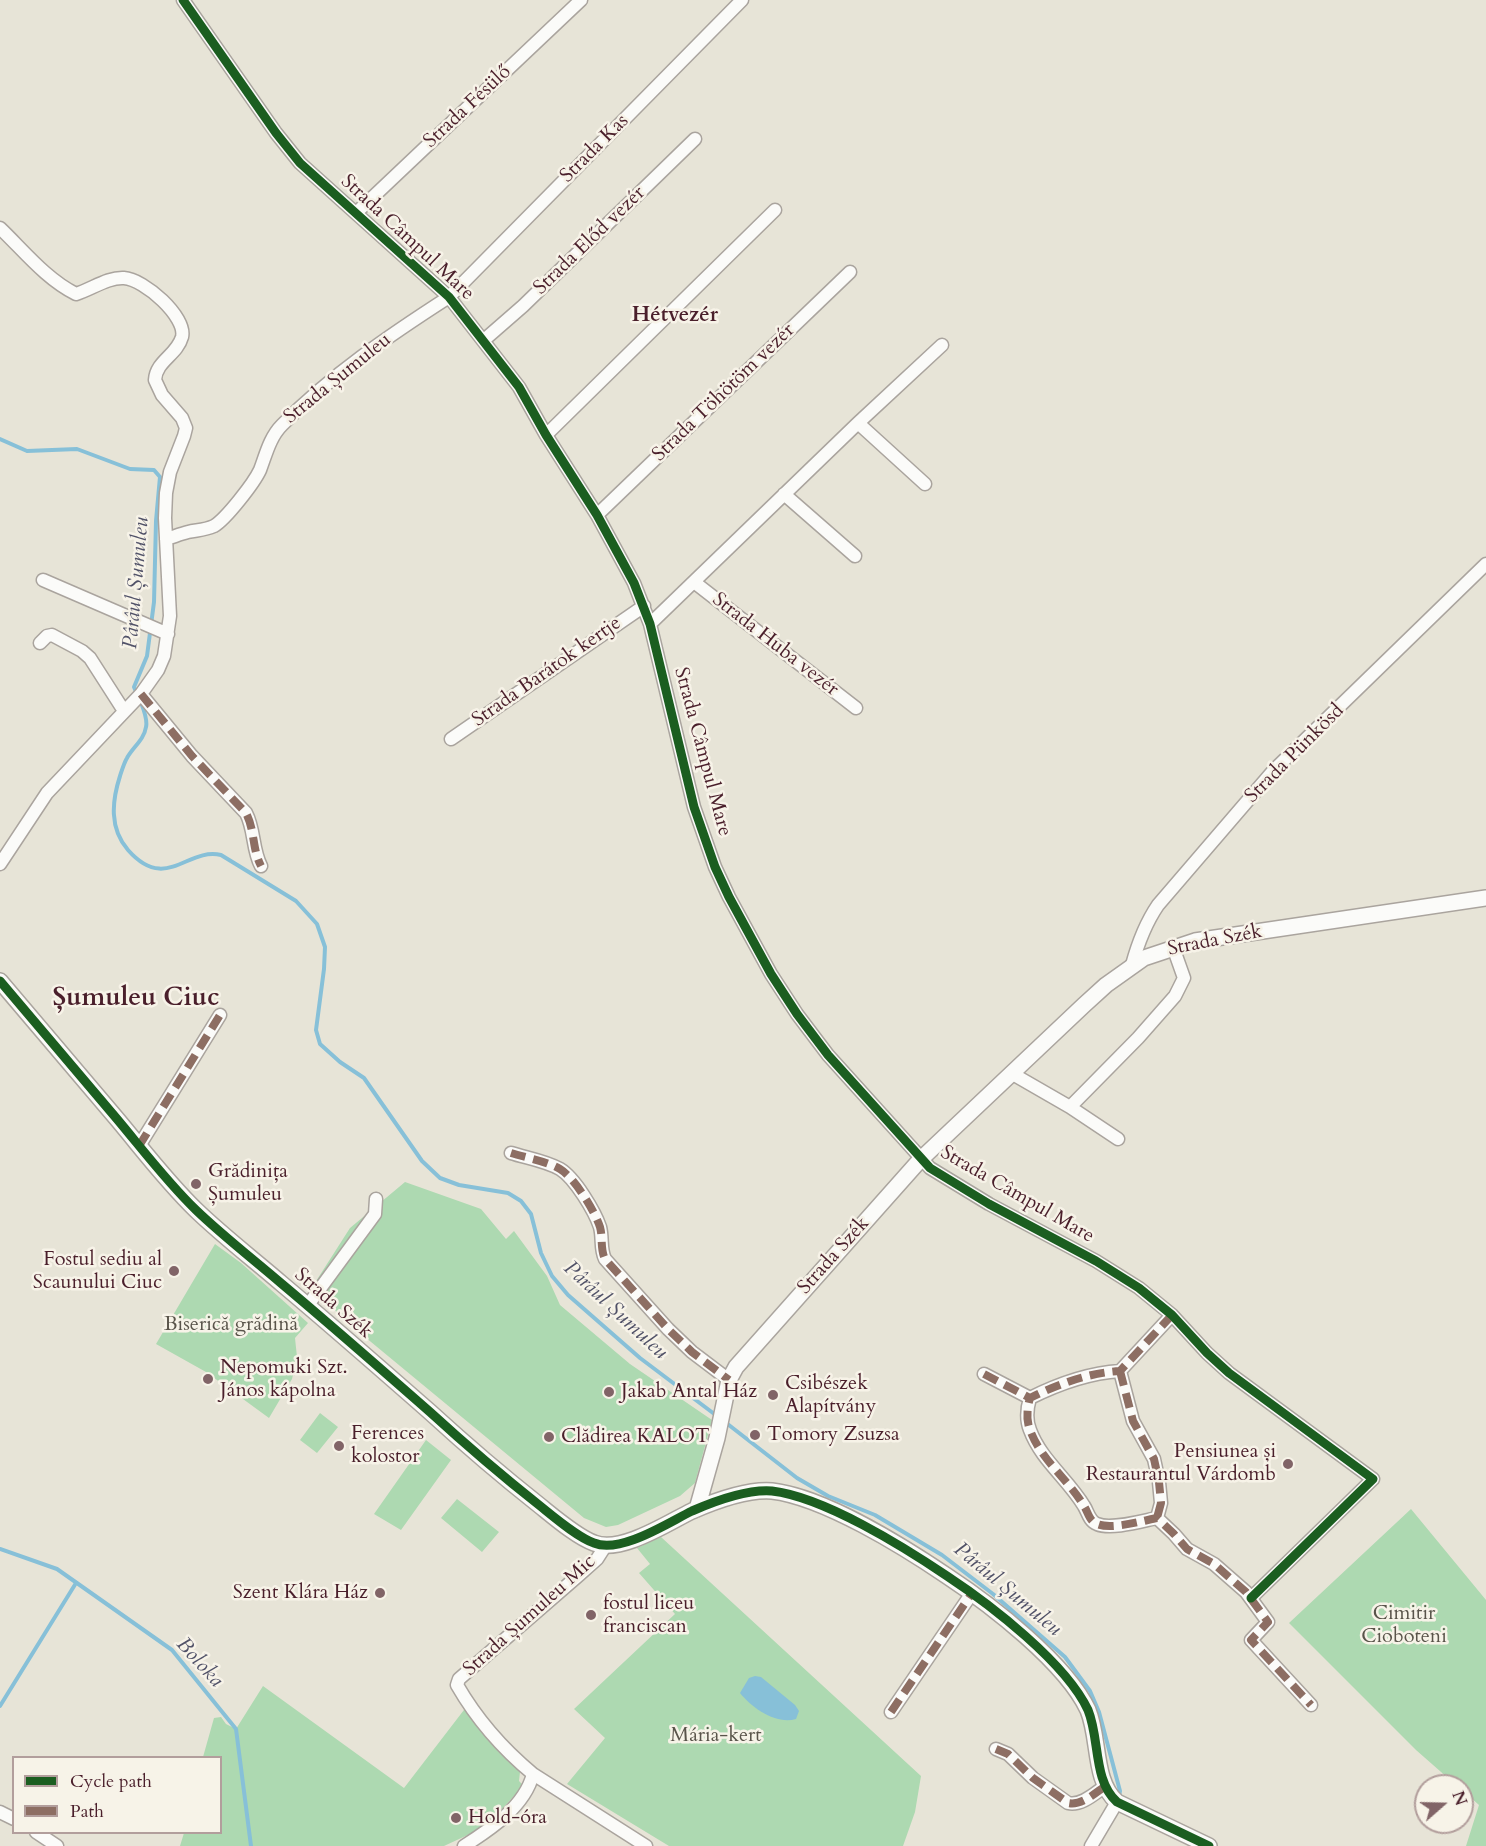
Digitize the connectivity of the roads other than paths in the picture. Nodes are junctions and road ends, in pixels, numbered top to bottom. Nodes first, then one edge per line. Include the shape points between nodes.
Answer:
1 (183, 0) edge
2 (581, 0) edge
3 (742, 0) edge
4 (695, 139) dead end
5 (775, 210) dead end
6 (356, 213) junction
7 (0, 228) edge
8 (850, 272) dead end
9 (449, 297) junction
10 (484, 340) junction
11 (942, 345) dead end
12 (858, 423) junction
13 (546, 435) junction
14 (925, 484) dead end
15 (784, 494) junction
16 (597, 515) junction
17 (166, 539) junction
18 (855, 556) dead end
19 (1486, 564) edge
20 (43, 580) dead end
21 (693, 582) junction
22 (644, 606) junction
23 (650, 624) junction
24 (168, 633) junction
25 (40, 644) dead end
26 (141, 694) junction
27 (856, 708) dead end
28 (124, 711) junction
29 (451, 739) dead end
30 (0, 864) edge
31 (261, 866) dead end
32 (1486, 898) edge
33 (1173, 947) junction
34 (1132, 965) junction
35 (0, 981) edge
36 (220, 1015) dead end
37 (1011, 1073) junction
38 (1070, 1107) junction
39 (1118, 1139) dead end
40 (139, 1146) junction
41 (511, 1153) dead end
42 (920, 1160) junction
43 (376, 1199) dead end
44 (308, 1305) junction
45 (1172, 1315) junction
46 (1120, 1371) junction
47 (984, 1374) dead end
48 (729, 1380) junction
49 (1029, 1398) junction
50 (697, 1509) junction
51 (1157, 1518) junction
52 (606, 1545) junction
53 (972, 1593) junction
54 (1251, 1598) junction
55 (1311, 1705) dead end
56 (891, 1712) dead end
57 (996, 1749) dead end
58 (533, 1774) junction
59 (1104, 1787) junction
60 (1120, 1803) junction
61 (38, 1834) edge
62 (57, 1846) edge
63 (464, 1846) edge
64 (646, 1846) edge
65 (1091, 1846) edge
66 (1209, 1846) edge

1 - 6 street, Strada Câmpul Mare via 288,149
2 - 6 street, Strada Fésülő
3 - 9 street, Strada Kas
4 - 10 street, Strada Előd vezér
5 - 13 street
6 - 9 street, Strada Câmpul Mare
7 - 17 street via 48,276 76,294 114,278 126,278 138,281 178,318 181,339 159,365 155,380 186,428 166,493
8 - 16 street, Strada Töhötöm vezér
9 - 10 street, Strada Câmpul Mare
9 - 17 street, Strada Șumuleu via 305,402 278,429 259,472 217,525
10 - 13 street, Strada Câmpul Mare via 519,387
11 - 12 street, Strada Huba vezér
12 - 14 street
12 - 15 street, Strada Huba vezér
13 - 16 street, Strada Câmpul Mare
15 - 18 street
15 - 21 street, Strada Huba vezér
16 - 22 street, Strada Câmpul Mare
17 - 24 street
19 - 34 street, Strada Pünkösd via 1274,770 1158,904 1139,940
20 - 24 street
21 - 23 street, Strada Huba vezér
21 - 27 street, Strada Huba vezér
22 - 23 street, Strada Câmpul Mare
22 - 29 street, Strada Barátok kertje
23 - 42 street, Strada Câmpul Mare via 694,807 729,897 797,1014
24 - 26 street via 158,670
25 - 28 street via 52,635 82,651
26 - 28 street
26 - 31 street via 246,813
28 - 30 street via 47,793
32 - 33 street, Strada Szék
33 - 34 street, Strada Szék
33 - 38 street via 1184,978 1175,996
34 - 37 street, Strada Szék
35 - 40 street, Strada Szék
36 - 40 street
37 - 38 street
37 - 42 street, Strada Szék
38 - 39 street
40 - 44 street, Strada Szék via 196,1209
41 - 48 street via 560,1169 569,1176 598,1221 605,1259 668,1329
42 - 45 street, Strada Câmpul Mare via 970,1194 1096,1261
42 - 48 street, Strada Szék via 752,1347
43 - 44 street, Strada Szék via 375,1214
44 - 52 street, Strada Szék via 468,1448 562,1523 595,1544
45 - 46 street
45 - 54 street, Strada Câmpul Mare via 1229,1373 1373,1479
46 - 49 street via 1098,1372
46 - 51 street via 1132,1420 1154,1459 1161,1503
47 - 49 street
48 - 50 street, Strada Szék
49 - 51 street via 1029,1429 1092,1521 1111,1526
50 - 52 street via 632,1540
50 - 53 street via 758,1491 796,1497 890,1540
51 - 54 street via 1187,1549 1214,1564
52 - 58 street, Strada Șumuleu Mic via 597,1559 459,1679 457,1685 477,1714
53 - 56 street
53 - 59 street via 1026,1638 1077,1692 1094,1731
54 - 55 street via 1268,1623 1251,1640
57 - 59 street via 1008,1754 1068,1803 1086,1799
58 - 63 street via 517,1803 489,1830
58 - 64 street
59 - 60 street
60 - 65 street
60 - 66 street
61 - 62 street

